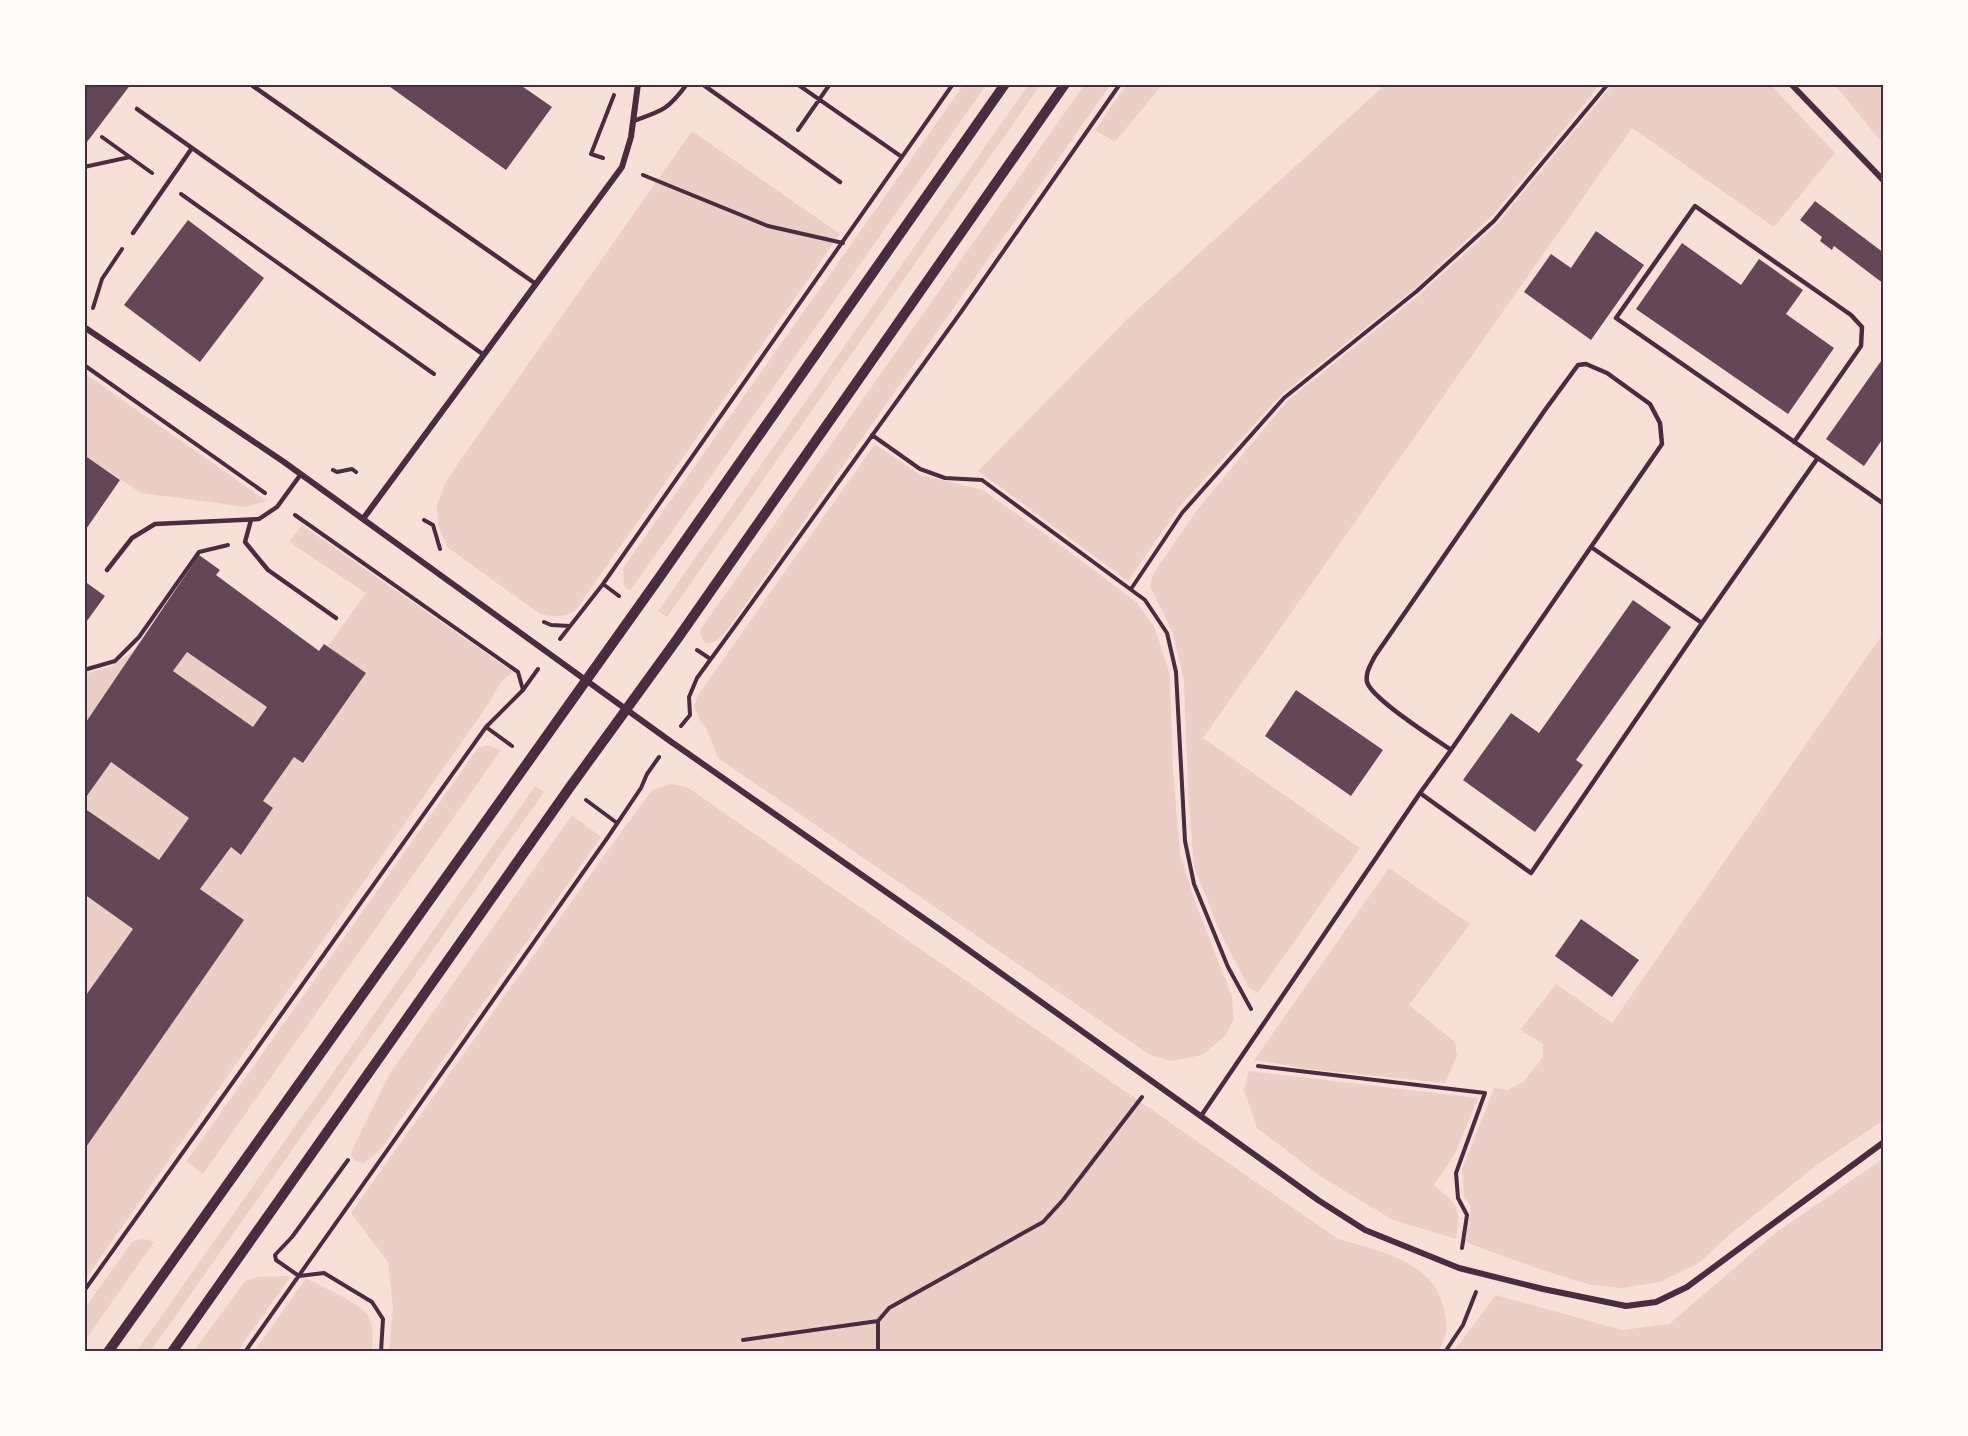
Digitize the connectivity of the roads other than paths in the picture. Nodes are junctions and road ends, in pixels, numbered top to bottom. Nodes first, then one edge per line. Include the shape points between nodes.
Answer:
1 (250, 84) edge
2 (638, 84) edge
3 (687, 84) edge
4 (702, 84) edge
5 (1005, 84) edge
6 (1065, 84) edge
7 (1791, 84) edge
8 (137, 109) dead end
9 (633, 121) junction
10 (192, 148) junction
11 (840, 182) dead end
12 (1884, 182) edge
13 (133, 233) road end
14 (536, 284) junction
15 (84, 327) edge
16 (483, 355) junction
17 (1794, 442) junction
18 (1817, 459) junction
19 (301, 474) junction
20 (1884, 504) edge
21 (251, 519) junction
22 (363, 519) junction
23 (1591, 547) junction
24 (107, 570) dead end
25 (336, 618) dead end
26 (1702, 623) junction
27 (585, 679) junction
28 (627, 709) junction
29 (1451, 750) junction
30 (1420, 794) junction
31 (1201, 1116) junction
32 (1884, 1142) edge
33 (108, 1352) edge
34 (172, 1352) edge

1 - 14 lane
2 - 9 street
3 - 9 lane via 663,111
4 - 11 lane
5 - 27 street
6 - 28 street
7 - 12 street
8 - 10 lane
9 - 14 street via 622,167
10 - 13 lane
10 - 16 lane
14 - 16 street
15 - 19 street
16 - 22 street
17 - 17 lane via 1616,318 1695,206 1851,315 1862,327 1861,346
17 - 18 lane
18 - 20 lane
18 - 26 lane
19 - 21 lane via 279,504 259,519
19 - 22 street
21 - 24 lane via 155,524 132,538
21 - 25 lane via 245,542 268,570
22 - 27 street
23 - 26 lane
23 - 29 lane
23 - 29 lane via 1662,444 1660,423 1650,404 1607,372 1586,364 1578,366 1545,410 1366,673 1367,684 1378,698
26 - 30 lane via 1531,873
27 - 28 street
27 - 33 street
28 - 31 street
28 - 34 street
29 - 30 lane
30 - 31 lane
31 - 32 street via 1365,1230 1459,1268 1626,1306 1656,1302 1687,1287

